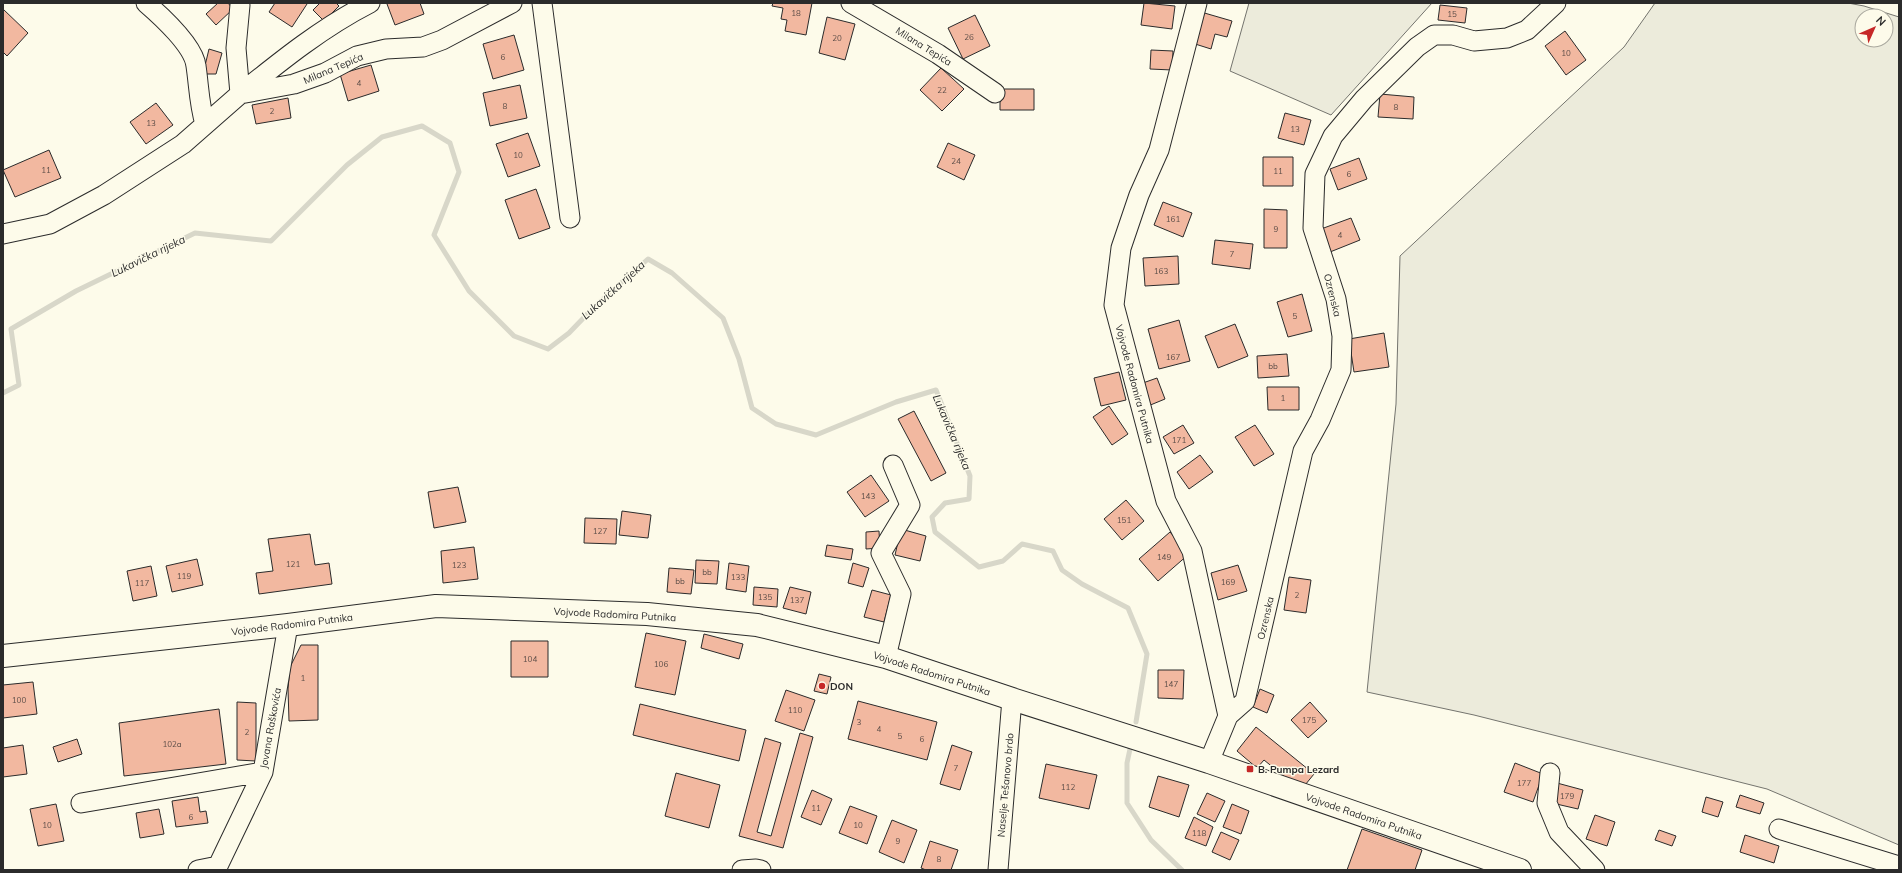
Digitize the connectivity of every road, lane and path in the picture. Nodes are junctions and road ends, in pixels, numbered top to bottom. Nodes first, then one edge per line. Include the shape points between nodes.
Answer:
1 (146, 3) edge
2 (370, 3) edge
3 (512, 3) edge
4 (542, 3) edge
5 (852, 3) edge
6 (1197, 3) edge
7 (1556, 3) edge
8 (240, 5) dead end
9 (995, 93) dead end
10 (240, 94) junction
11 (206, 124) junction
12 (570, 218) dead end
13 (3, 234) edge
14 (893, 465) dead end
15 (288, 625) junction
16 (3, 656) edge
17 (886, 657) junction
18 (1012, 699) junction
19 (1228, 716) junction
20 (1209, 762) junction
21 (264, 772) junction
22 (1550, 772) dead end
23 (81, 803) dead end
24 (1779, 830) dead end
25 (1899, 866) edge
26 (217, 868) edge
27 (198, 870) edge
28 (742, 870) edge
29 (762, 870) edge
30 (998, 870) edge
31 (1520, 870) edge
32 (1595, 870) edge

1 - 11 street via 175,31 193,56
2 - 10 street via 342,17
3 - 10 street, Milana Tepića via 442,40 422,47 386,49 357,56 325,73 294,84
4 - 12 street
5 - 9 street, Milana Tepića via 938,54
6 - 19 street, Vojvode Radomira Putnika via 1159,150 1139,195 1122,248 1114,305 1166,501 1192,551
7 - 19 street, Ozrenska via 1527,30 1507,38 1474,41 1453,35 1434,35 1417,47 1364,99 1333,136 1315,174 1314,228 1336,299 1342,336 1341,370 1320,420 1303,451 1245,701
8 - 10 street via 236,48
10 - 11 street
11 - 13 street via 183,144 104,195 50,224
14 - 17 street via 910,505 881,553 901,594
15 - 16 main road, Vojvode Radomira Putnika
15 - 17 main road, Vojvode Radomira Putnika via 436,606 647,614 757,625
15 - 21 street, Jovana Raškovića
17 - 18 main road, Vojvode Radomira Putnika
18 - 20 main road, Vojvode Radomira Putnika
18 - 30 street, Naselje Tešanovo brdo
19 - 20 street
20 - 31 main road, Vojvode Radomira Putnika
21 - 23 street
21 - 26 street, Jovana Raškovića
22 - 32 street via 1547,803 1559,832
24 - 25 street
26 - 27 street
28 - 29 street

